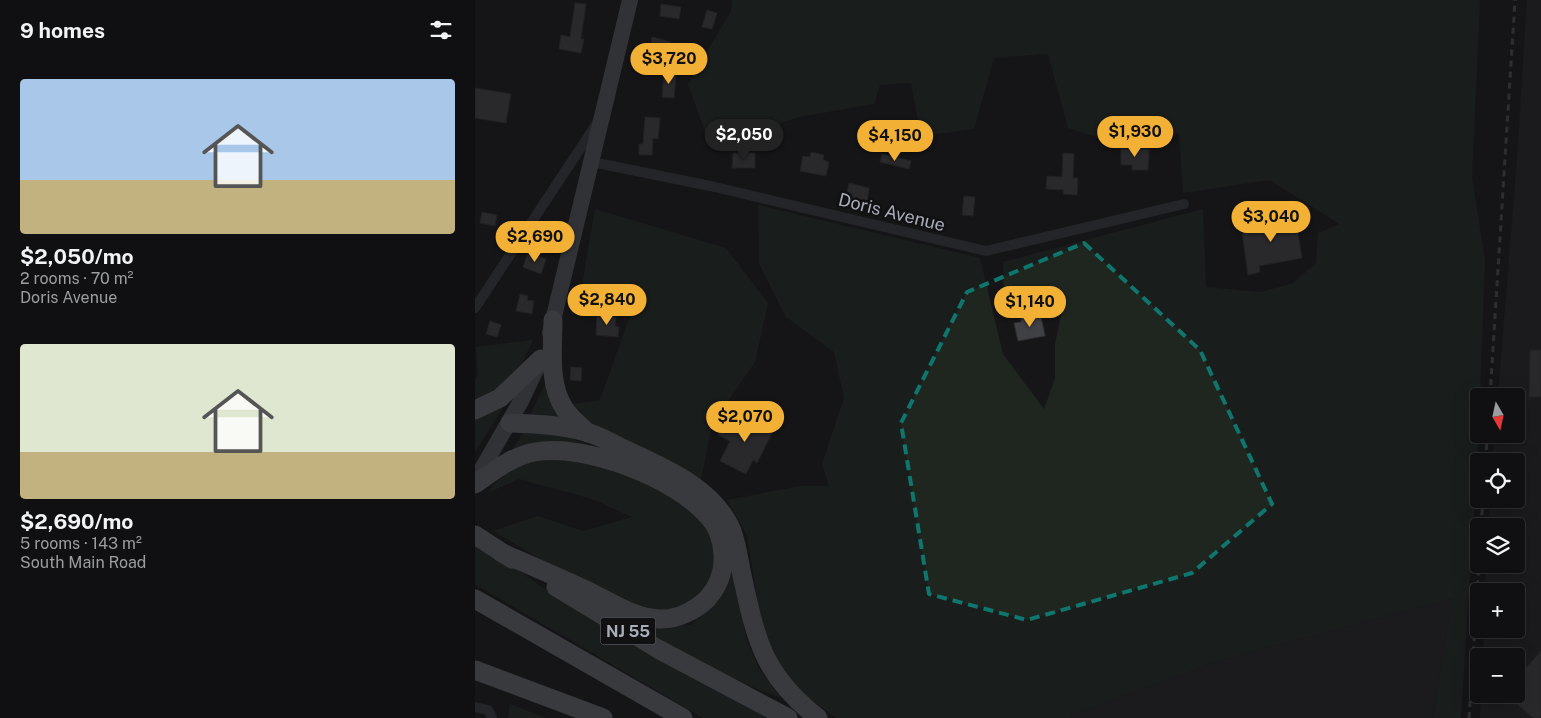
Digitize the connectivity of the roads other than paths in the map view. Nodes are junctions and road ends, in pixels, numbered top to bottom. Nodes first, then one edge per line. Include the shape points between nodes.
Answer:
1 (630, 0) edge
2 (603, 113) junction
3 (592, 162) junction
4 (1184, 204) dead end
5 (475, 308) edge
6 (553, 320) junction
7 (541, 359) junction
8 (475, 410) edge
9 (510, 423) junction
10 (589, 434) junction
11 (475, 482) edge
12 (475, 535) edge
13 (503, 553) junction
14 (475, 599) edge
15 (475, 670) edge
16 (475, 707) edge
17 (493, 718) edge
18 (603, 718) edge
19 (683, 718) edge
20 (788, 718) edge
21 (818, 718) edge

1 - 2 main road
2 - 3 main road
2 - 5 street
3 - 4 street, Doris Avenue via 986,250
3 - 6 main road
6 - 7 main road
6 - 10 highway via 553,368 558,398 572,419
7 - 8 highway via 506,394
7 - 9 main road
9 - 10 highway via 570,428
9 - 11 main road
10 - 21 highway via 688,482 717,507 733,534 755,633 766,660 797,702
11 - 13 highway via 512,459 536,452 573,453 606,459 639,470 690,499 715,526 720,536 723,560 718,583 705,601 676,617 659,619 645,618 623,609
12 - 13 highway, NJ 55
13 - 20 highway, NJ 55 via 658,649
14 - 19 highway, NJ 55
15 - 18 highway
16 - 17 street via 488,710

